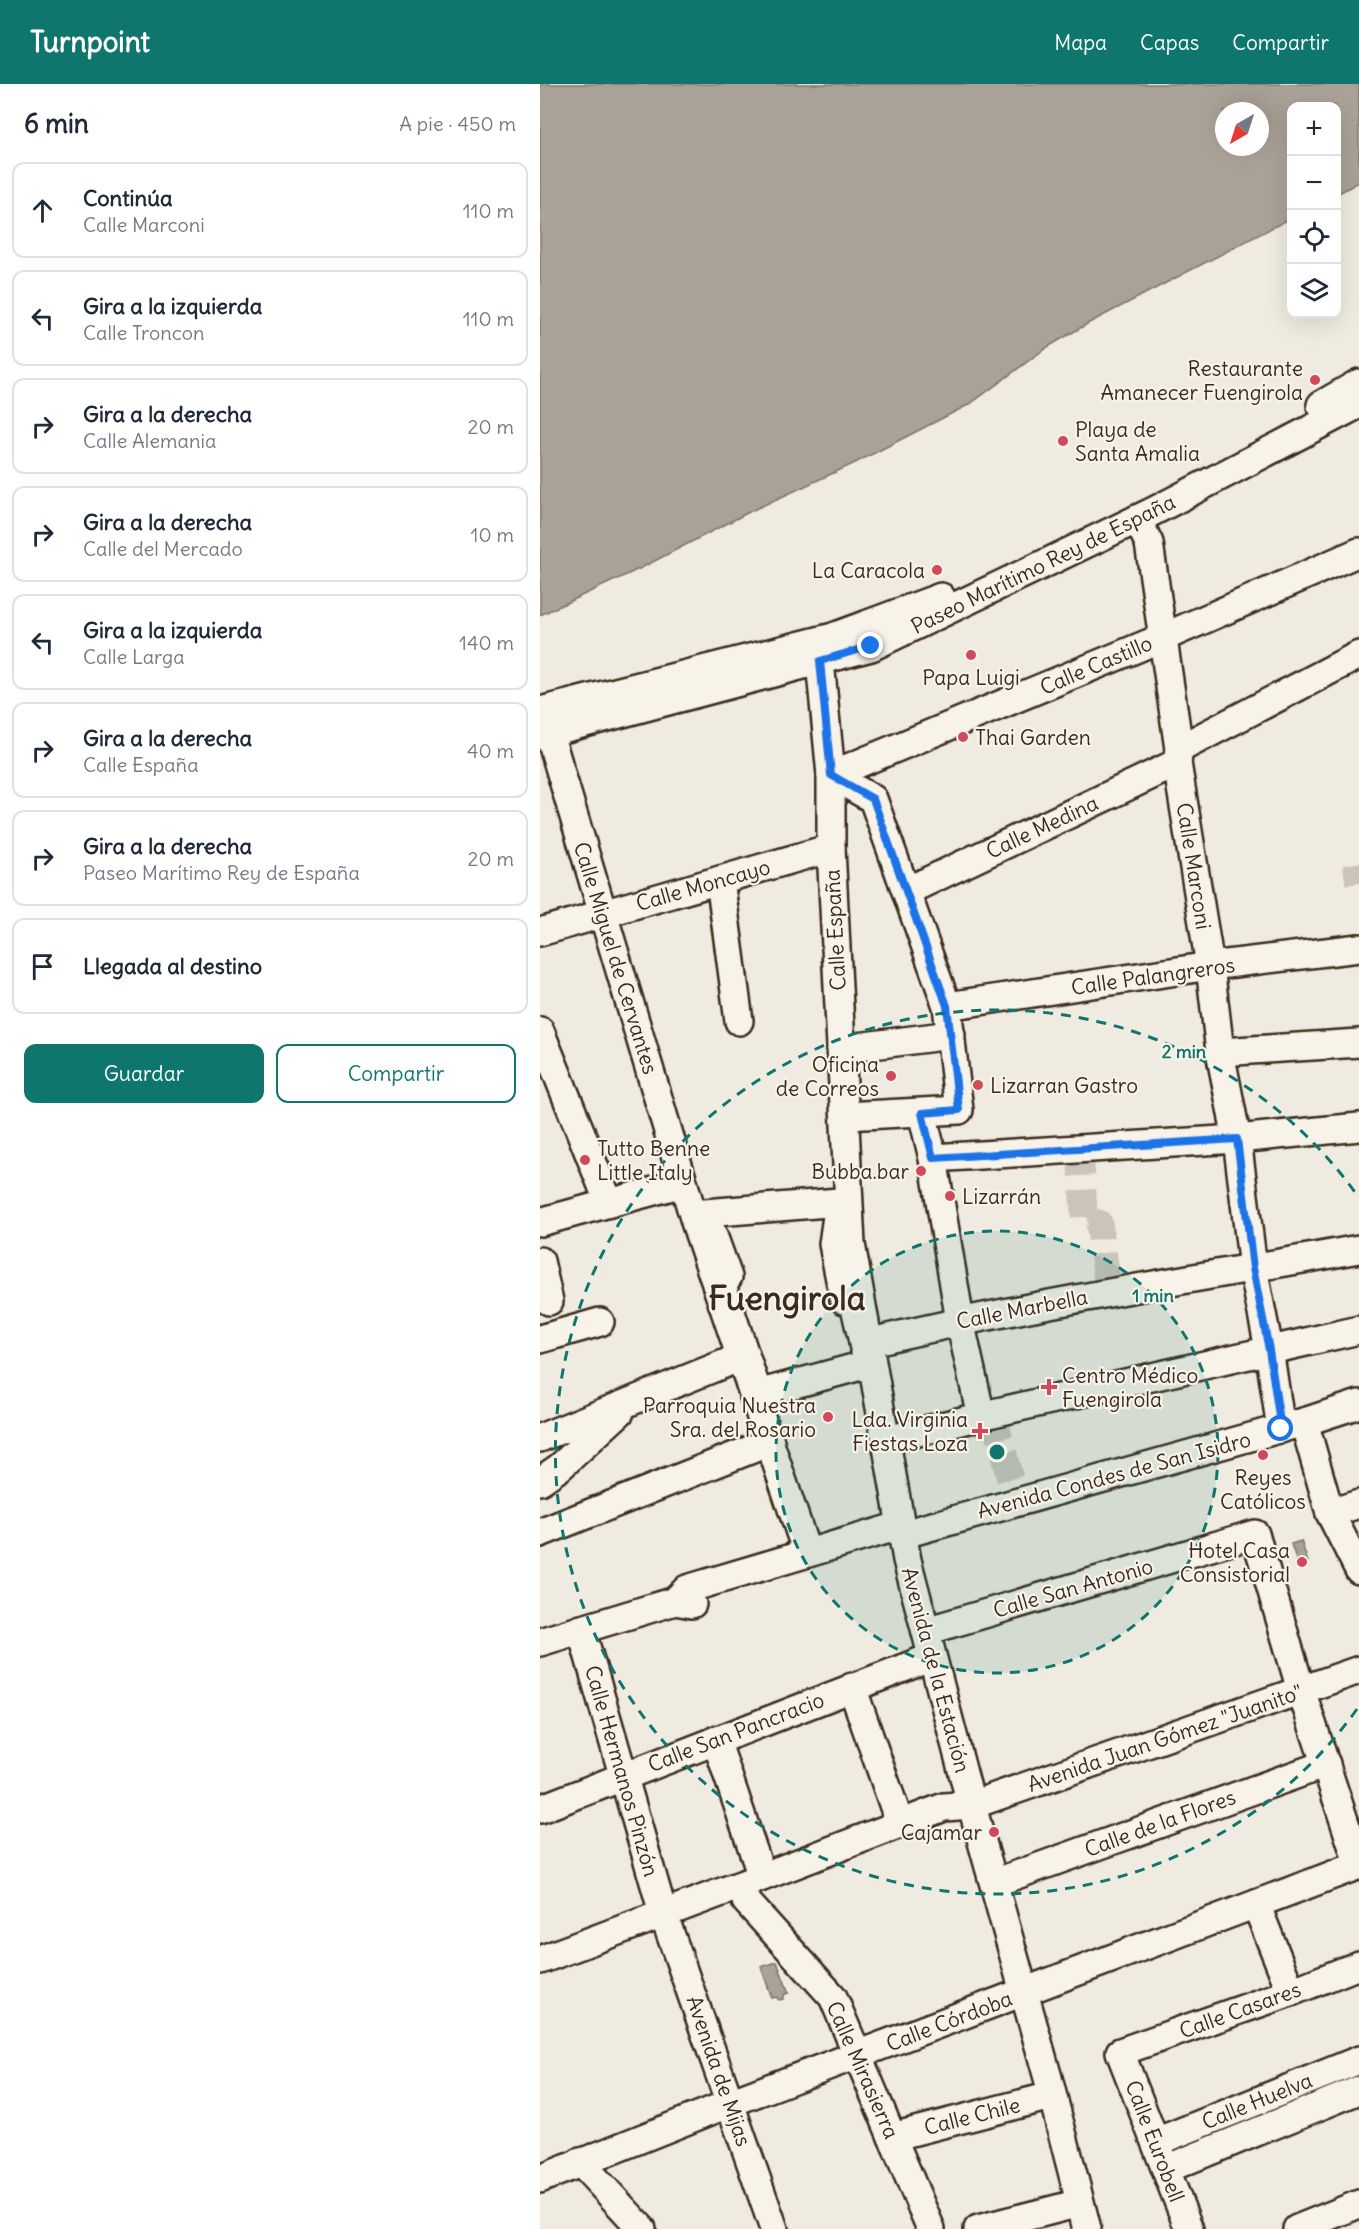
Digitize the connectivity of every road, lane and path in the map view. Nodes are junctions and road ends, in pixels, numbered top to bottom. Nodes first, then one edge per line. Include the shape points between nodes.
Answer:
1 (1359, 383) edge
2 (1359, 404) edge
3 (1137, 519) junction
4 (1359, 552) edge
5 (1164, 637) junction
6 (1359, 655) edge
7 (820, 661) junction
8 (543, 726) edge
9 (1178, 756) junction
10 (831, 775) junction
11 (831, 848) junction
12 (720, 880) junction
13 (907, 891) junction
14 (603, 914) junction
15 (540, 932) edge
16 (1359, 948) edge
17 (1210, 966) junction
18 (947, 1006) junction
19 (739, 1021) dead end
20 (951, 1035) junction
21 (1359, 1043) edge
22 (542, 1045) edge
23 (841, 1049) junction
24 (1220, 1052) junction
25 (922, 1113) junction
26 (845, 1116) junction
27 (1359, 1127) edge
28 (1237, 1139) junction
29 (933, 1158) junction
30 (683, 1183) junction
31 (609, 1203) junction
32 (540, 1222) edge
33 (1359, 1249) edge
34 (540, 1261) edge
35 (1253, 1268) junction
36 (549, 1301) dead end
37 (960, 1321) junction
38 (600, 1322) dead end
39 (1359, 1330) edge
40 (540, 1339) edge
41 (866, 1343) junction
42 (1269, 1350) junction
43 (741, 1357) junction
44 (634, 1399) junction
45 (1359, 1404) edge
46 (981, 1416) junction
47 (1292, 1426) junction
48 (540, 1438) edge
49 (887, 1440) junction
50 (770, 1442) junction
51 (540, 1481) edge
52 (1359, 1504) edge
53 (1330, 1513) junction
54 (540, 1533) edge
55 (904, 1534) junction
56 (807, 1553) junction
57 (1359, 1570) edge
58 (675, 1601) junction
59 (581, 1629) junction
60 (540, 1642) edge
61 (929, 1644) junction
62 (1359, 1670) edge
63 (852, 1687) junction
64 (1301, 1690) junction
65 (716, 1740) junction
66 (1326, 1764) junction
67 (624, 1776) junction
68 (972, 1805) junction
69 (540, 1809) edge
70 (900, 1824) junction
71 (1359, 1865) edge
72 (762, 1877) junction
73 (994, 1883) junction
74 (746, 1901) junction
75 (1256, 1904) junction
76 (667, 1921) junction
77 (540, 1960) edge
78 (1359, 1965) edge
79 (540, 1978) edge
80 (1290, 1992) junction
81 (1024, 1993) junction
82 (1120, 2052) joint
83 (858, 2056) junction
84 (1359, 2060) edge
85 (1359, 2090) edge
86 (1051, 2096) junction
87 (730, 2103) junction
88 (892, 2137) junction
89 (1156, 2142) junction
90 (580, 2162) junction
91 (1166, 2169) junction
92 (540, 2179) edge
93 (1080, 2203) junction
94 (1359, 2204) edge
95 (1307, 2227) edge
96 (642, 2229) edge
97 (774, 2229) edge
98 (931, 2229) edge
99 (978, 2229) edge
100 (1087, 2229) edge
101 (1189, 2229) edge

1 - 8 street via 1228,458 957,591 833,637
2 - 3 street, Paseo Marítimo Rey de España
3 - 5 street, Calle Marconi via 1149,543
3 - 7 street, Paseo Marítimo Rey de España via 881,642
4 - 5 street, Calle Castillo
5 - 9 street, Calle Marconi
5 - 10 street, Calle Castillo
6 - 9 street, Calle Medina
7 - 8 street, Paseo Marítimo Rey de España
7 - 10 street, Calle España
8 - 14 street, Calle Miguel de Cervantes
9 - 13 street, Calle Medina
9 - 17 street, Calle Marconi
10 - 11 street, Calle España
10 - 13 street via 873,799
11 - 12 street, Calle Moncayo
11 - 23 street, Calle España
12 - 14 street, Calle Moncayo
12 - 19 street
13 - 18 street
14 - 15 street, Calle Moncayo
14 - 30 street, Calle Miguel de Cervantes
16 - 17 street, Calle Palangreros
17 - 18 street, Calle Palangreros
17 - 24 street, Calle Marconi
18 - 20 street
20 - 23 street
20 - 25 street via 959,1110
21 - 24 street
22 - 31 street
23 - 26 street, Calle España
24 - 28 street, Calle Marconi
25 - 26 street
25 - 29 street
26 - 41 street, Calle España via 851,1244
27 - 28 street
28 - 29 street
28 - 35 street, Calle Marconi
29 - 37 street
30 - 31 street
30 - 43 street, Calle Miguel de Cervantes
31 - 32 street
33 - 35 street, Calle Marbella
34 - 36 street
35 - 37 street, Calle Marbella
35 - 42 street, Calle Marconi
37 - 41 street, Calle Marbella
37 - 46 street
38 - 40 street
39 - 42 street
41 - 41 street via 868,1364 758,1394 722,1285 728,1277 705,1213 839,1202 833,1244 844,1300 853,1298
41 - 49 street, Avenida de la Estación
42 - 46 street
42 - 47 street, Calle Marconi
43 - 44 street
43 - 50 street, Calle Miguel de Cervantes
44 - 48 street
44 - 51 street
45 - 47 street, Avenida Condes de San Isidro
46 - 49 street
47 - 53 street, Calle Marconi
47 - 55 street, Avenida Condes de San Isidro
49 - 55 street, Avenida de la Estación
50 - 54 street
50 - 56 street, Calle Miguel de Cervantes
52 - 53 street
53 - 57 street, Calle Marconi
55 - 56 street, Avenida Condes de San Isidro via 889,1529
55 - 58 street, Avenida Condes de San Isidro via 895,1546 693,1604
55 - 61 street, Avenida de la Estación
56 - 58 street, Avenida Condes de San Isidro via 687,1589
58 - 59 street, Avenida Condes de San Isidro
59 - 60 street, Avenida Condes de San Isidro
59 - 67 street, Calle Hermanos Pinzón
61 - 63 street, Calle San Pancracio
61 - 64 street, Calle San Antonio via 1255,1534
61 - 68 street, Avenida de la Estación
62 - 64 street, Avenida Juan Gómez "Juanito"
63 - 65 street, Calle San Pancracio
63 - 70 street
64 - 66 street
64 - 68 street, Avenida Juan Gómez "Juanito"
65 - 67 street, Calle San Pancracio
65 - 72 street
66 - 71 street
66 - 73 street, Calle de la Flores
67 - 69 street, Calle San Pancracio
67 - 76 street, Calle Hermanos Pinzón
68 - 70 street, Avenida Juan Gómez "Juanito" via 944,1807
68 - 73 street, Avenida de la Estación
68 - 74 street, Avenida Juan Gómez "Juanito" via 950,1822
70 - 72 street, Avenida Juan Gómez "Juanito"
71 - 75 street, Calle Córdoba
72 - 76 street, Avenida Juan Gómez "Juanito"
73 - 81 street, Avenida de la Estación
74 - 76 street, Avenida Juan Gómez "Juanito"
74 - 83 street, Calle Mirasierra via 833,1997
75 - 80 street
75 - 81 street, Calle Córdoba
76 - 77 street
76 - 79 street
76 - 87 street, Avenida de Mijas
78 - 80 street, Calle Casares
80 - 82 street, Calle Casares
81 - 83 street, Calle Córdoba
81 - 86 street, Avenida de la Estación
82 - 89 street, Calle Eurobell
83 - 87 street, Calle Córdoba
83 - 88 street, Calle Mirasierra
84 - 89 street, Calle Huelva
85 - 91 street, Calle Huelva
86 - 88 street, Calle Chile
86 - 93 street, Avenida de la Estación
87 - 90 street, Calle Córdoba
87 - 97 street, Avenida de Mijas
88 - 98 street, Calle Mirasierra
89 - 91 street, Calle Eurobell
90 - 92 street, Calle Córdoba
90 - 96 street
91 - 101 street, Calle Eurobell
93 - 99 street
93 - 100 street, Avenida de la Estación
94 - 95 street

